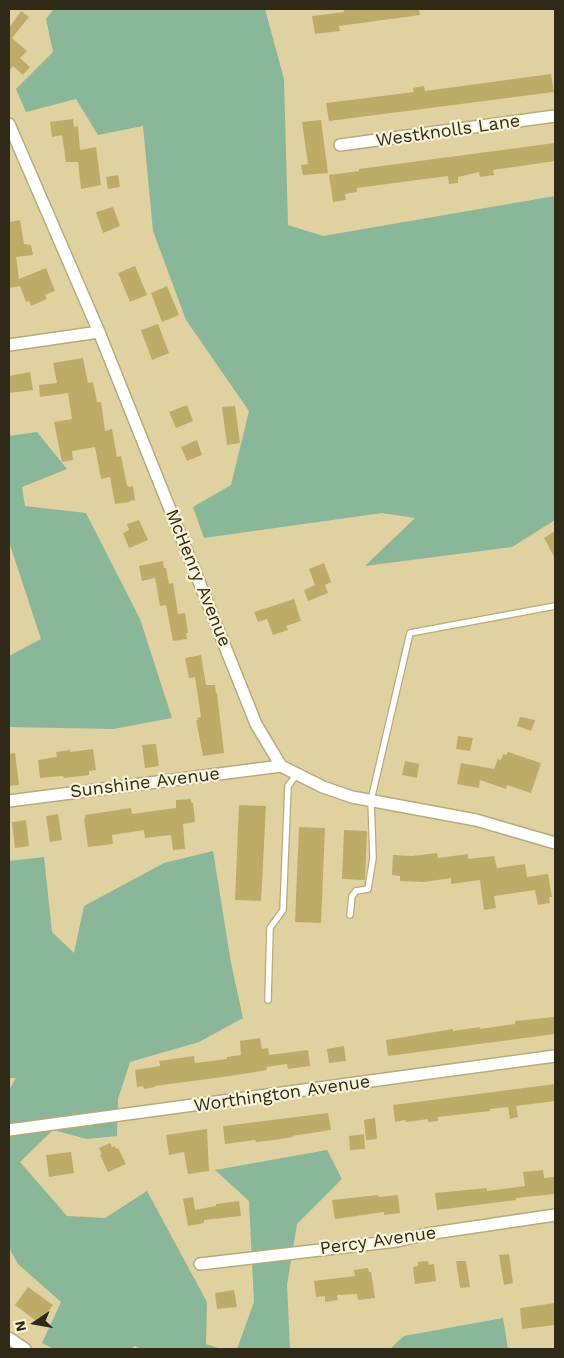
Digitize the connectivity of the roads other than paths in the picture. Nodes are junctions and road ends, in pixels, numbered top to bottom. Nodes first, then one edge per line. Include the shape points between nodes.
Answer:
1 (555, 116) edge
2 (9, 124) edge
3 (340, 145) dead end
4 (98, 332) junction
5 (9, 345) edge
6 (555, 606) edge
7 (281, 766) junction
8 (297, 774) junction
9 (371, 800) junction
10 (9, 801) edge
11 (555, 843) edge
12 (350, 915) dead end
13 (268, 1000) dead end
14 (555, 1056) edge
15 (9, 1130) edge
16 (555, 1215) edge
17 (200, 1264) dead end
18 (9, 1338) edge
19 (25, 1349) edge

1 - 3 street, Westknolls Lane
2 - 4 street, McHenry Avenue
4 - 5 street
4 - 7 street, McHenry Avenue via 256,724
6 - 9 lane via 410,633
7 - 8 street
7 - 10 street, Sunshine Avenue
8 - 9 street via 324,787
8 - 13 lane via 288,786 283,910 270,928
9 - 11 street via 476,820
9 - 12 lane via 373,858 368,889 356,891 352,896
14 - 15 street, Worthington Avenue
16 - 17 street, Percy Avenue via 397,1241
18 - 19 street

